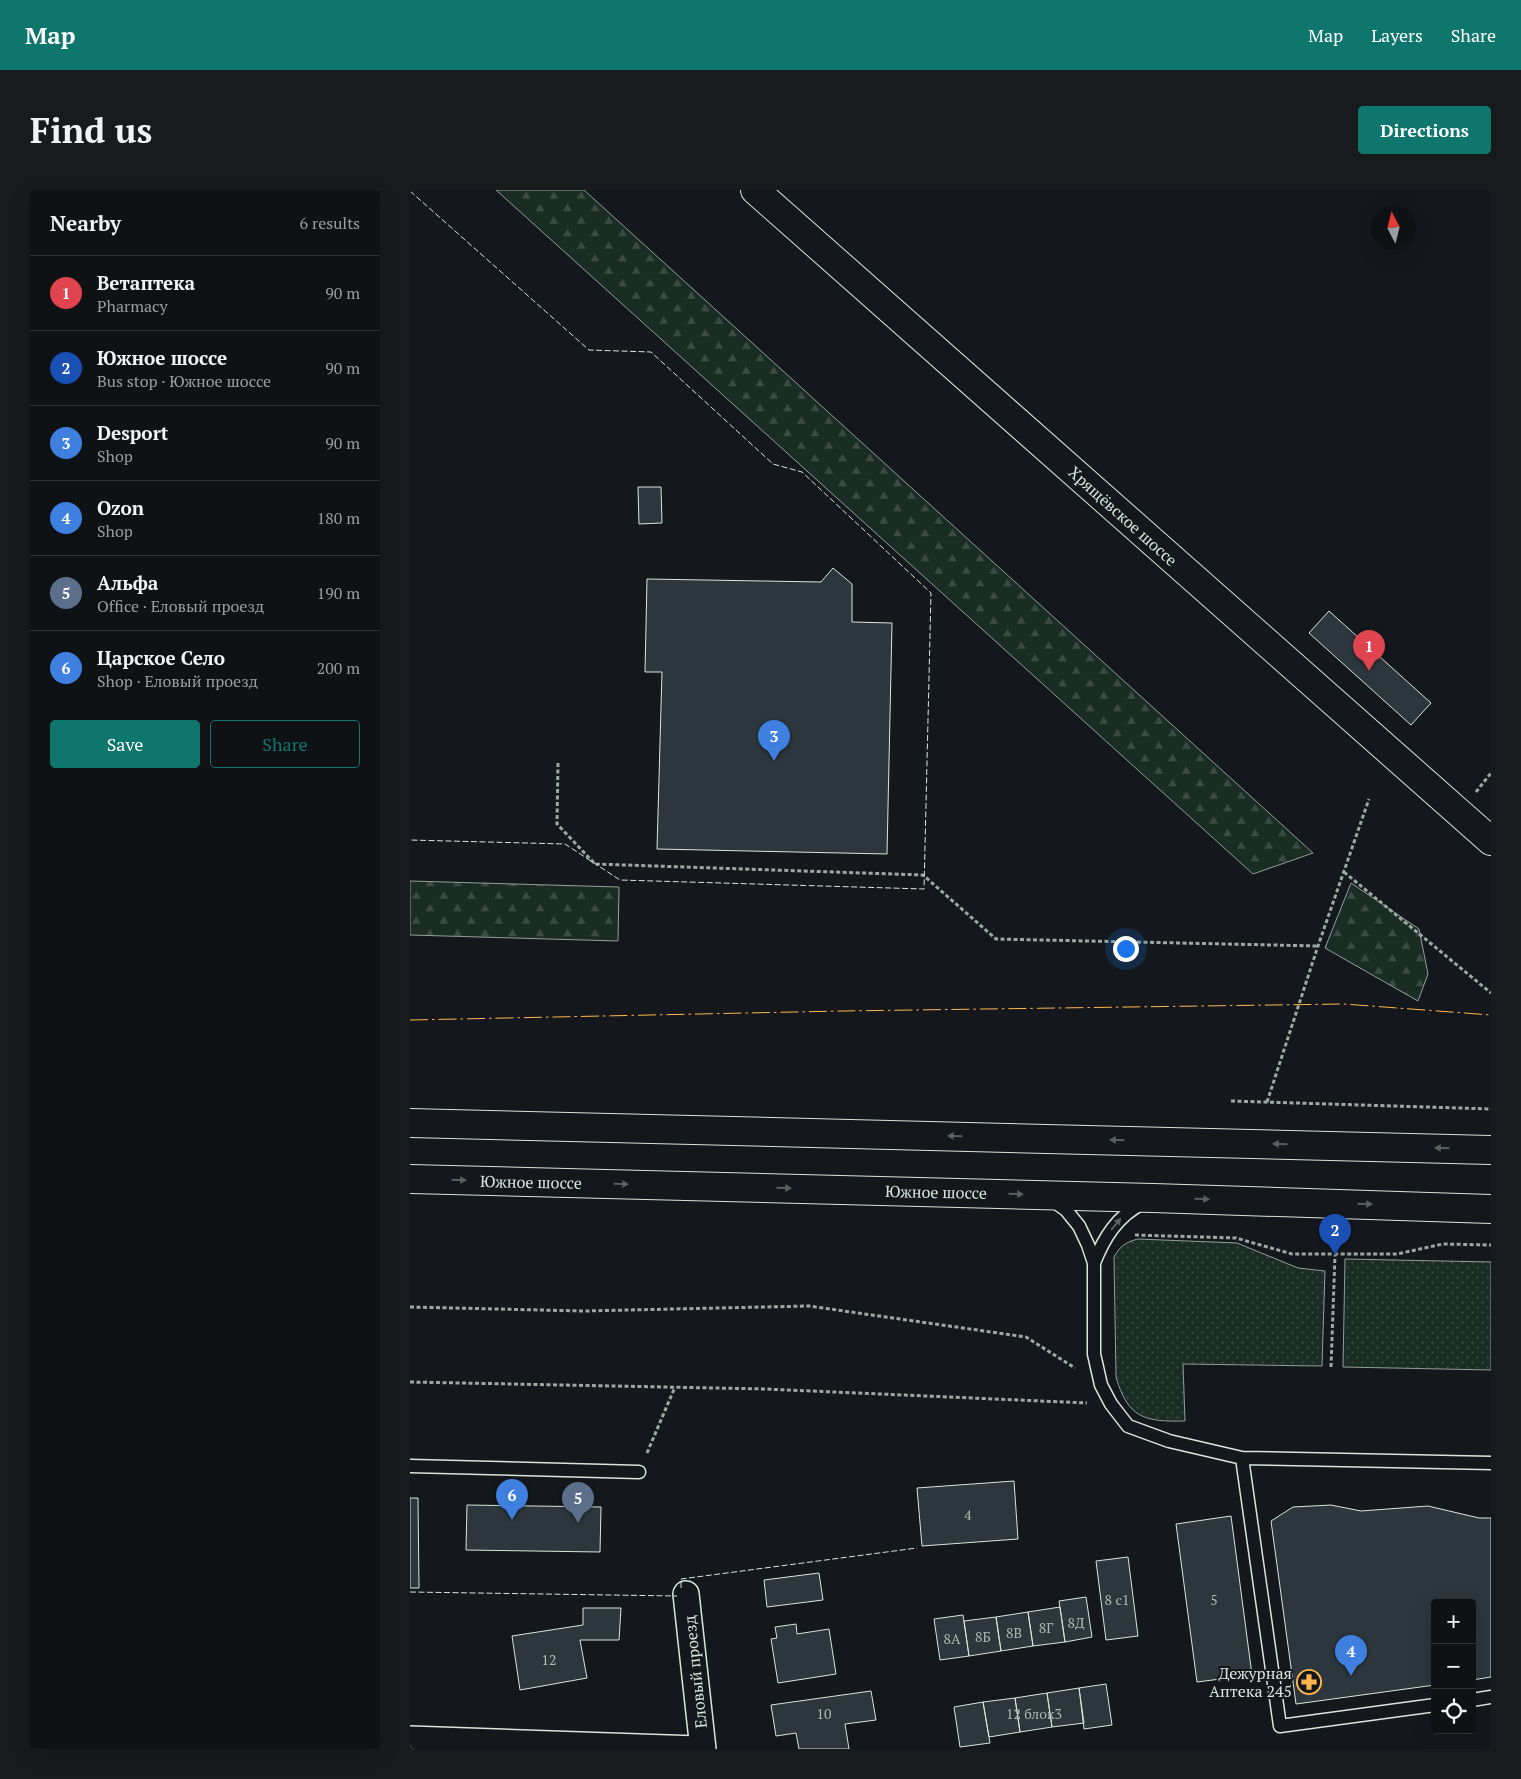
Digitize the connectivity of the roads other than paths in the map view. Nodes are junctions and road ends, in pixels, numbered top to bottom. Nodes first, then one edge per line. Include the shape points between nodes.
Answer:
1 (755, 190) edge
2 (1491, 841) edge
3 (410, 1123) edge
4 (1491, 1150) edge
5 (410, 1179) edge
6 (1044, 1195) junction
7 (1153, 1198) junction
8 (1491, 1208) edge
9 (1094, 1263) junction
10 (1242, 1458) junction
11 (1491, 1463) edge
12 (410, 1466) edge
13 (639, 1472) road end
14 (686, 1594) dead end
15 (1491, 1698) edge
16 (1476, 1700) edge
17 (1431, 1706) edge
18 (410, 1739) edge
19 (697, 1749) edge
20 (703, 1749) edge

1 - 2 main road, Хрящёвское шоссе
4 -> 3 main road
5 -> 6 main road, Южное шоссе
6 - 7 main road, Южное шоссе
6 - 9 lane via 1066,1210 1078,1226
7 -> 8 main road, Южное шоссе
9 -> 7 lane via 1102,1243 1116,1223 1130,1210
9 - 10 lane via 1094,1354 1101,1384 1111,1404 1128,1426 1169,1441
10 - 11 lane
10 - 17 lane via 1280,1726
12 - 13 lane
14 - 20 street, Еловый проезд
15 - 16 lane
18 - 19 street

